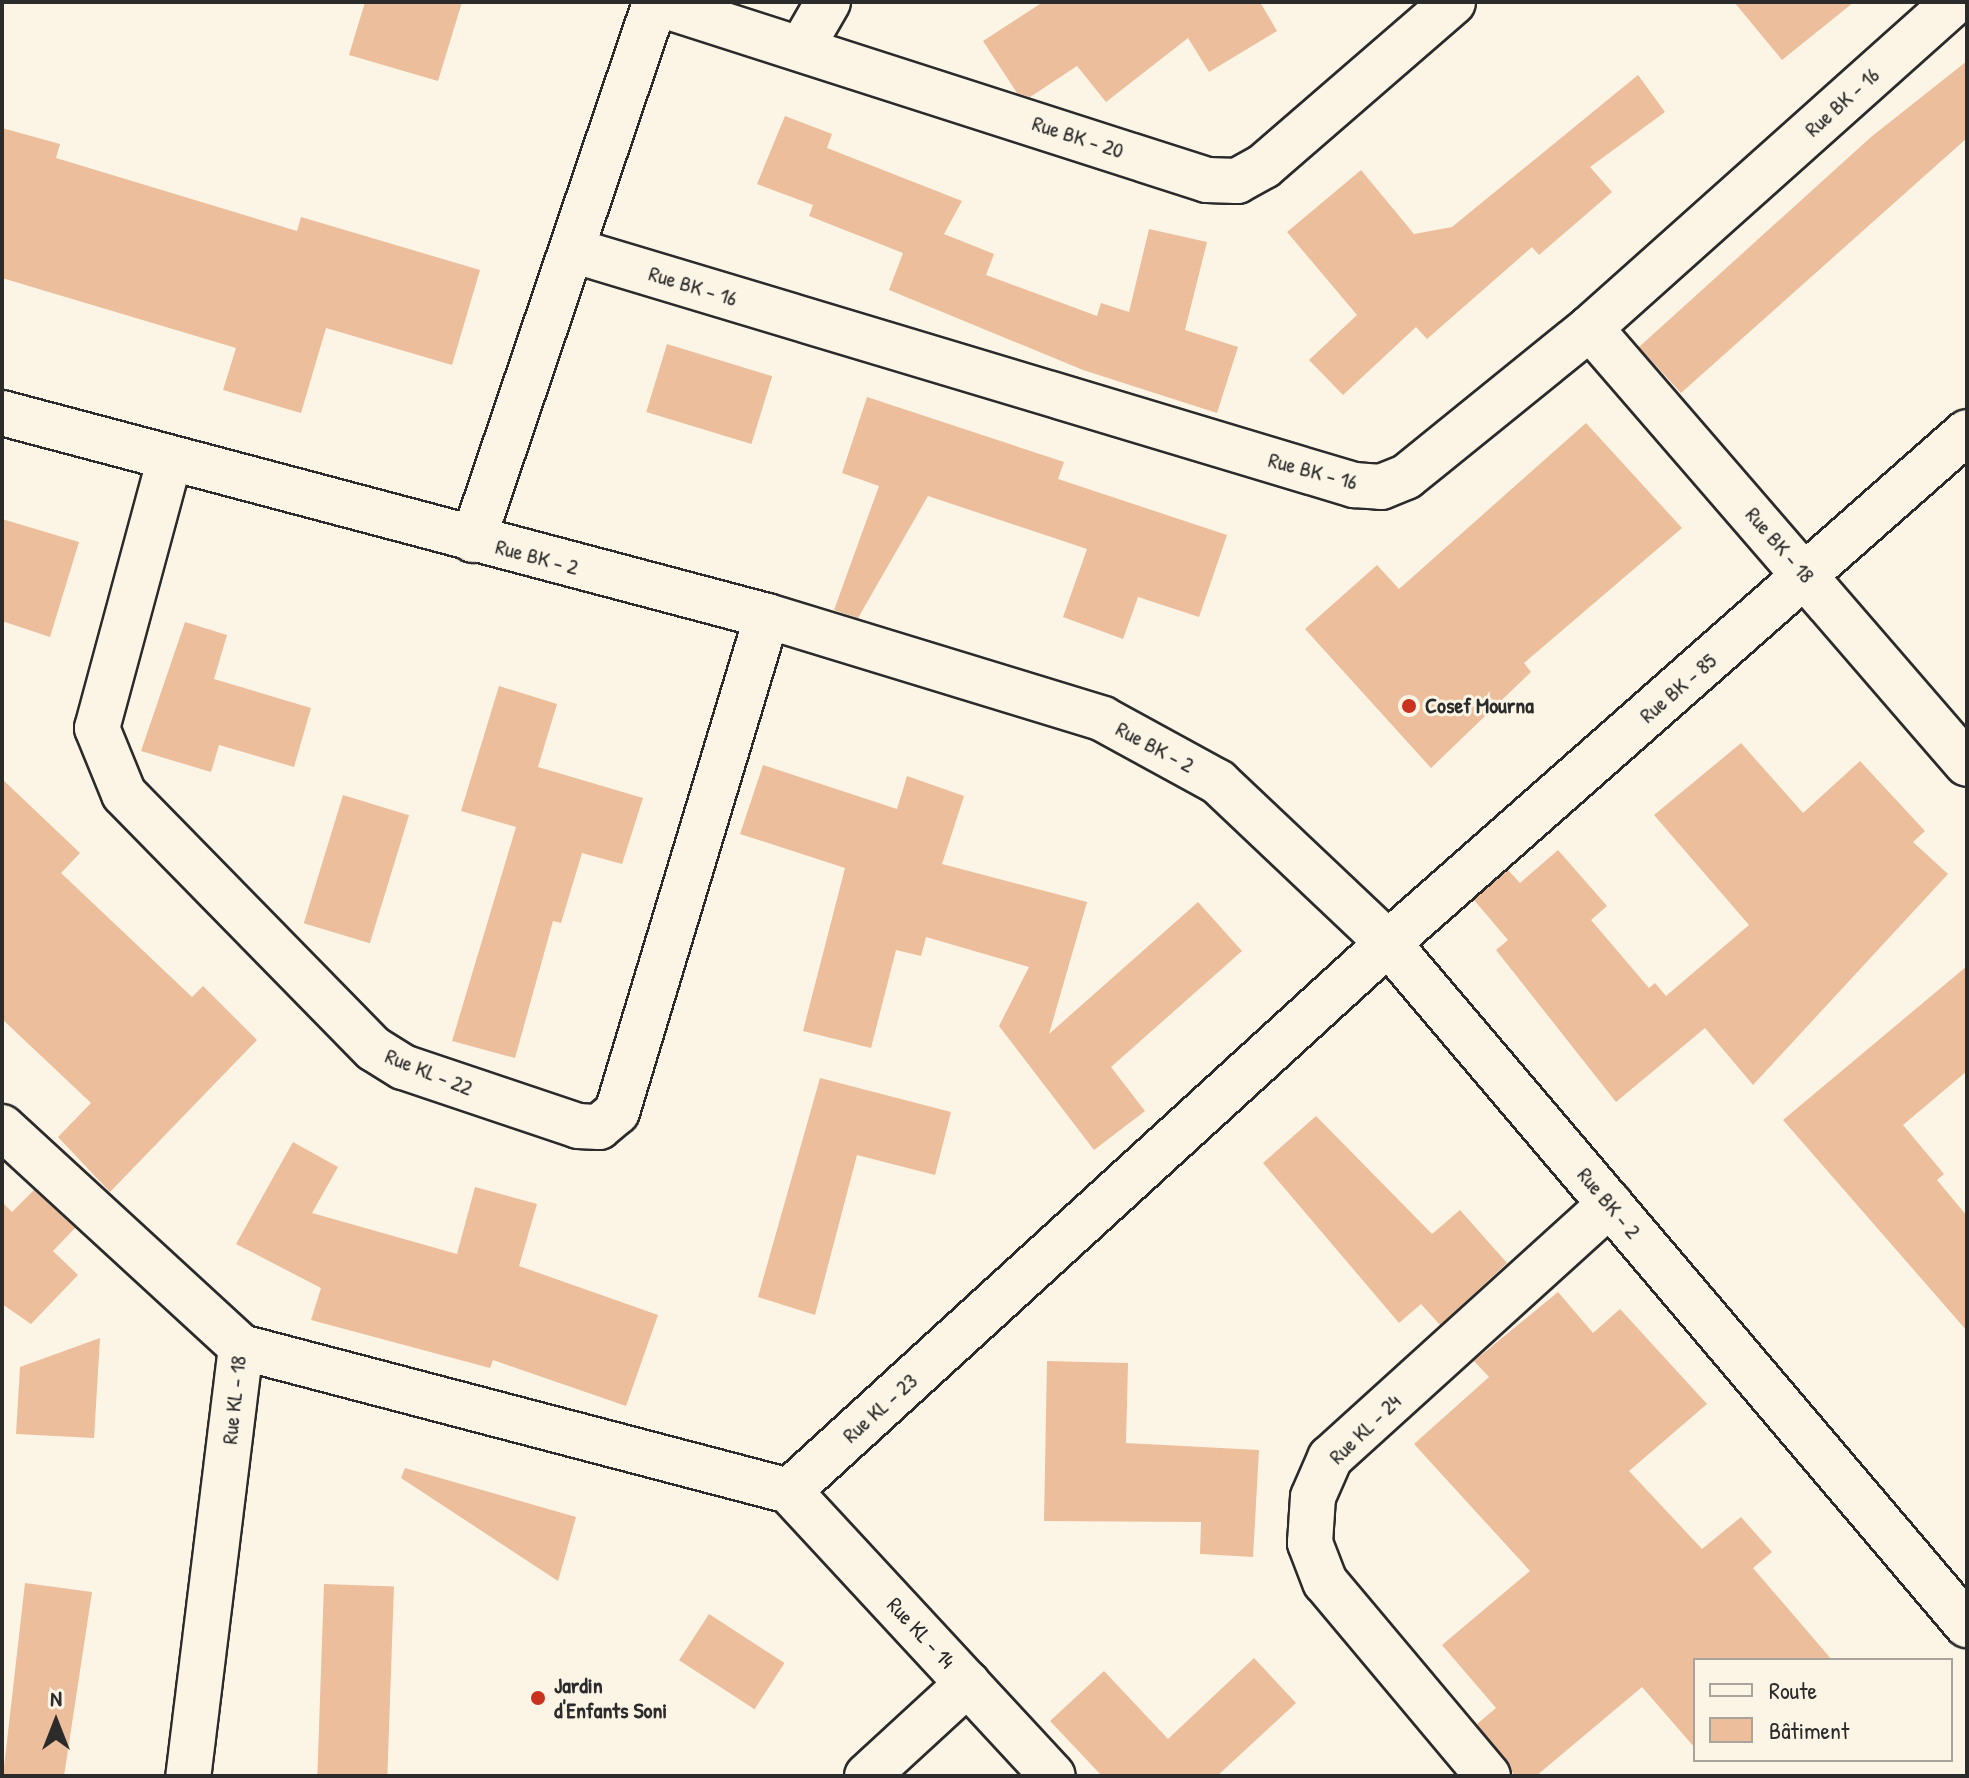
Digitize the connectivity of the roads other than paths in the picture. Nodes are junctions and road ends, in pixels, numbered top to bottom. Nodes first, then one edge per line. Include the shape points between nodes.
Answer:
1 (654, 2) edge
2 (828, 2) edge
3 (1453, 2) edge
4 (1954, 2) edge
5 (802, 47) junction
6 (572, 250) junction
7 (1590, 328) junction
8 (2, 413) edge
9 (1967, 432) edge
10 (170, 458) junction
11 (473, 540) junction
12 (1807, 575) junction
13 (767, 616) junction
14 (1967, 764) edge
15 (1388, 943) junction
16 (2, 1127) edge
17 (1610, 1204) junction
18 (241, 1347) junction
19 (789, 1491) junction
20 (1967, 1625) edge
21 (968, 1683) junction
22 (188, 1776) edge
23 (867, 1776) edge
24 (1053, 1776) edge
25 (1488, 1776) edge

1 - 5 street, Rue BK - 20
1 - 6 street
2 - 5 street
3 - 5 street, Rue BK - 20 via 1264,166 1237,181 1207,180
4 - 7 street, Rue BK - 16
6 - 7 street, Rue BK - 16 via 1354,485 1381,487 1406,477
6 - 11 street
7 - 12 street, Rue BK - 18
8 - 10 street, Rue BK - 2
9 - 12 street, Rue BK - 85
10 - 11 street, Rue BK - 2
10 - 13 street, Rue KL - 22 via 97,728 124,794 374,1049 403,1067 578,1126 599,1127 617,1112
11 - 13 street, Rue BK - 2
12 - 14 street, Rue BK - 18
12 - 15 street, Rue BK - 85
13 - 15 street, Rue BK - 2 via 1103,719 1170,753 1269,825
15 - 17 street, Rue BK - 2
15 - 19 street, Rue KL - 23
16 - 18 street, Rue KL - 18
17 - 20 street, Rue BK - 2
17 - 25 street, Rue KL - 24 via 1330,1458 1313,1497 1310,1543 1325,1582
18 - 19 street
18 - 22 street, Rue KL - 18
19 - 21 street, Rue KL - 14
21 - 23 street
21 - 24 street, Rue KL - 14

